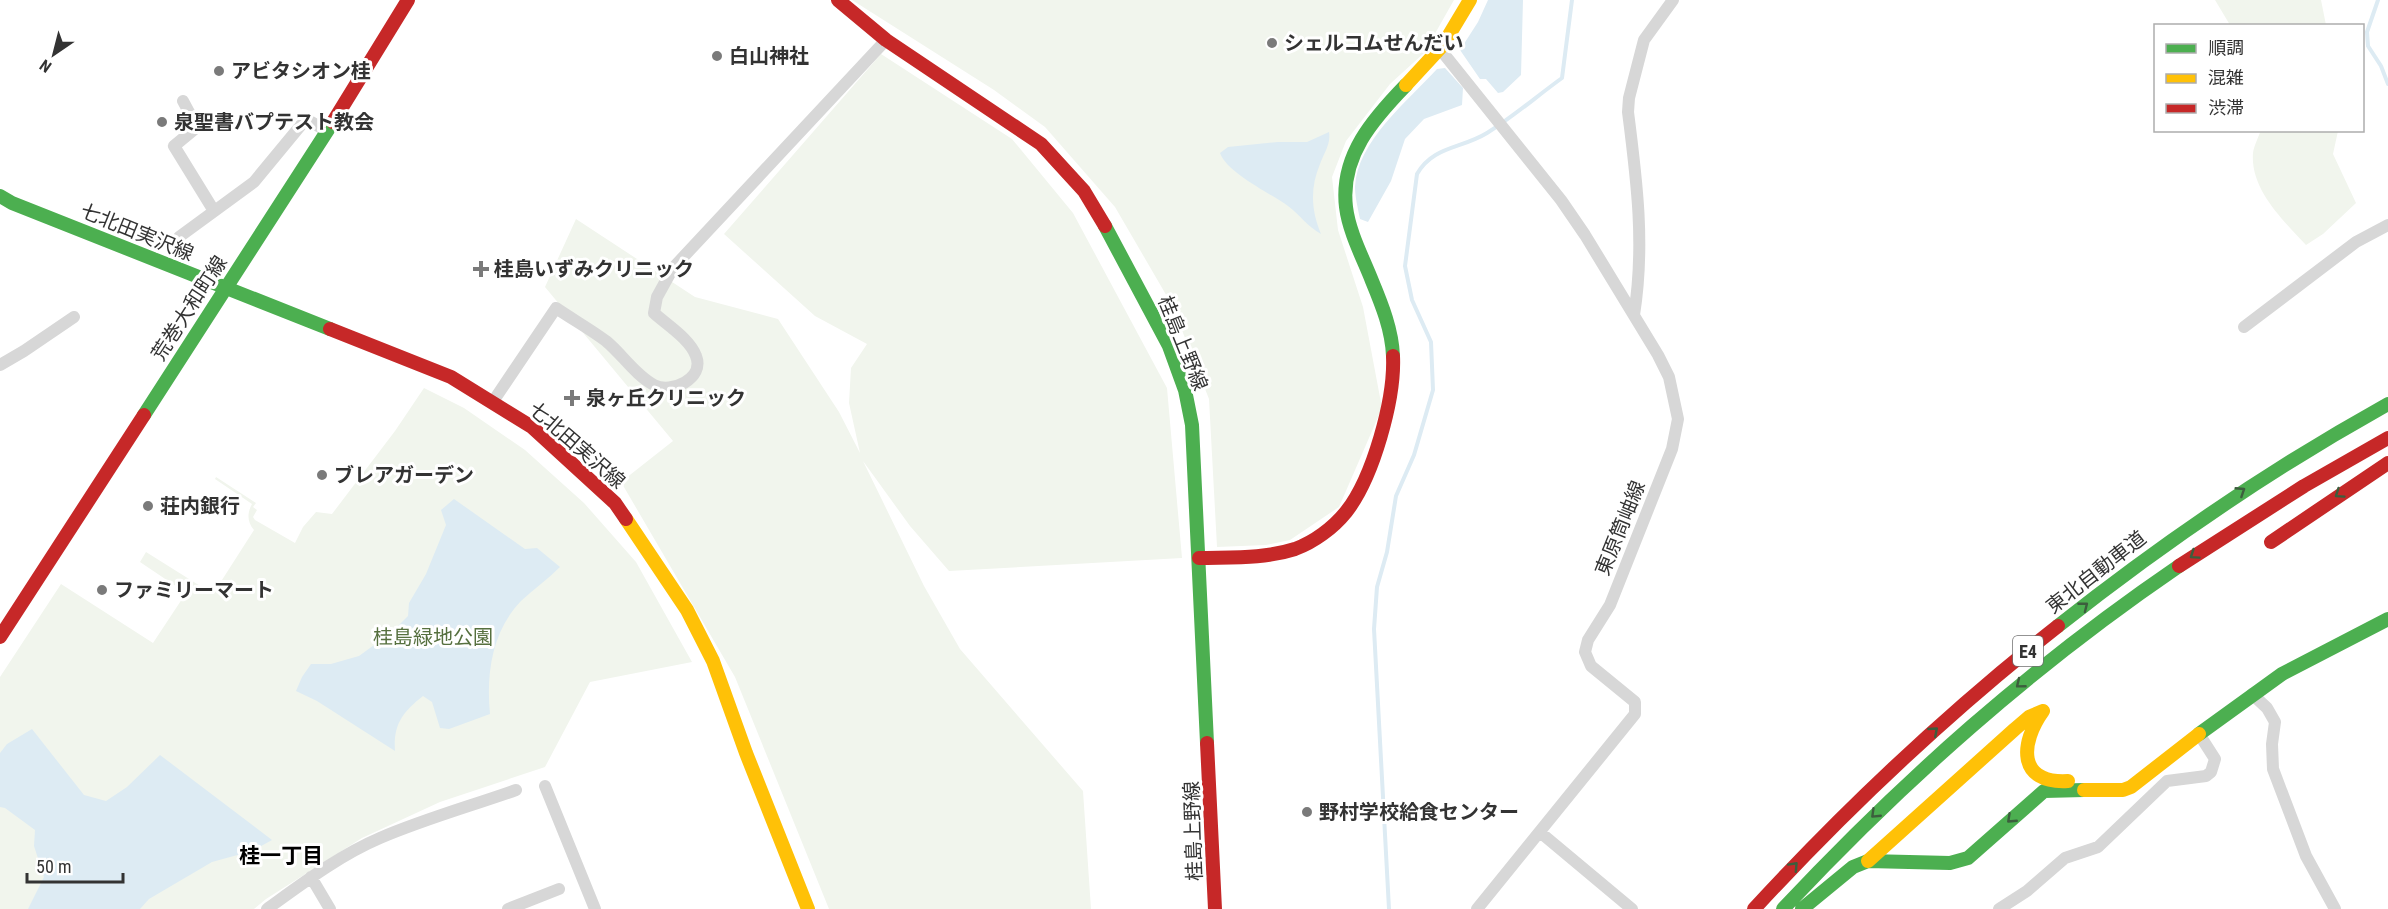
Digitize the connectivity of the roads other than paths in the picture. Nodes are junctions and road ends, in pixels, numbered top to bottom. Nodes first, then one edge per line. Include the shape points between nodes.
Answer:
1 (408, 0) edge
2 (838, 0) edge
3 (1470, 0) edge
4 (1673, 0) edge
5 (886, 40) junction
6 (1440, 49) junction
7 (183, 101) dead end
8 (327, 131) junction
9 (0, 196) edge
10 (214, 211) junction
11 (2388, 225) edge
12 (180, 237) dead end
13 (226, 287) junction
14 (1634, 315) junction
15 (74, 317) dead end
16 (2244, 327) dead end
17 (0, 365) edge
18 (2388, 399) edge
19 (492, 403) junction
20 (2388, 404) edge
21 (2334, 433) junction
22 (2388, 438) edge
23 (2388, 462) edge
24 (2271, 542) dead end
25 (1199, 558) junction
26 (2388, 619) edge
27 (0, 637) edge
28 (2252, 694) junction
29 (2199, 735) junction
30 (2151, 770) junction
31 (545, 786) dead end
32 (516, 790) dead end
33 (1541, 832) junction
34 (1868, 861) junction
35 (311, 877) junction
36 (560, 889) dead end
37 (267, 909) edge
38 (330, 909) edge
39 (508, 909) edge
40 (595, 909) edge
41 (808, 909) edge
42 (1215, 909) edge
43 (1477, 909) edge
44 (1632, 909) edge
45 (1754, 909) edge
46 (1783, 909) edge
47 (1802, 909) edge
48 (1999, 909) edge
49 (2335, 909) edge

1 - 8 main road, 荒巻大和町線
2 - 5 main road, 桂島上野線
3 - 6 main road
4 - 14 street via 1644,40 1629,98 1640,211 1639,282
5 - 19 street via 673,268 657,297 654,313 695,353 698,362 688,380 669,388 652,384 607,342 556,308
5 - 25 main road, 桂島上野線 via 1041,144 1078,183 1100,217 1168,346 1185,390 1192,425
6 - 14 street, 東原筒岫線 via 1573,218
6 - 25 main road via 1363,133 1344,178 1346,209 1381,304 1393,362 1389,412 1358,491 1334,524 1295,549 1265,555
7 - 10 street via 197,127 174,146
8 - 10 street via 306,119 254,182
8 - 13 main road, 荒巻大和町線
9 - 13 main road, 七北田実沢線
10 - 12 street
11 - 16 street via 2356,242
13 - 19 main road, 七北田実沢線 via 451,377
13 - 27 main road, 荒巻大和町線
14 - 33 street, 東原筒岫線 via 1669,377 1677,404 1677,433 1624,572 1585,652 1591,666 1635,702 1635,714
15 - 17 street
18 - 21 main road
19 - 41 main road, 七北田実沢線 via 532,427 615,503 687,610 713,661
20 - 21 main road, 東北自動車道 / E4
45 -> 21 main road, 東北自動車道 / E4 via 1873,786 2003,670 2176,535
22 -> 46 main road, E4 via 2199,552 2021,683 1890,800
23 -> 24 main road
25 - 42 main road, 桂島上野線
26 - 28 main road
28 - 29 main road
28 - 49 street via 2275,722 2273,769 2306,856
29 - 30 main road
29 - 48 street via 2216,759 2211,772 2167,782 2098,847 2065,858
30 -> 34 main road via 2123,790 2044,791 1961,862
30 - 34 main road via 2125,778 2044,779 2028,764 2026,755 2031,732 2043,711 2029,717
31 - 40 street
32 - 35 street via 380,838
33 - 43 street, 東原筒岫線
33 - 44 street
34 - 47 main road via 1846,872
35 - 37 street
35 - 38 street
36 - 39 street

